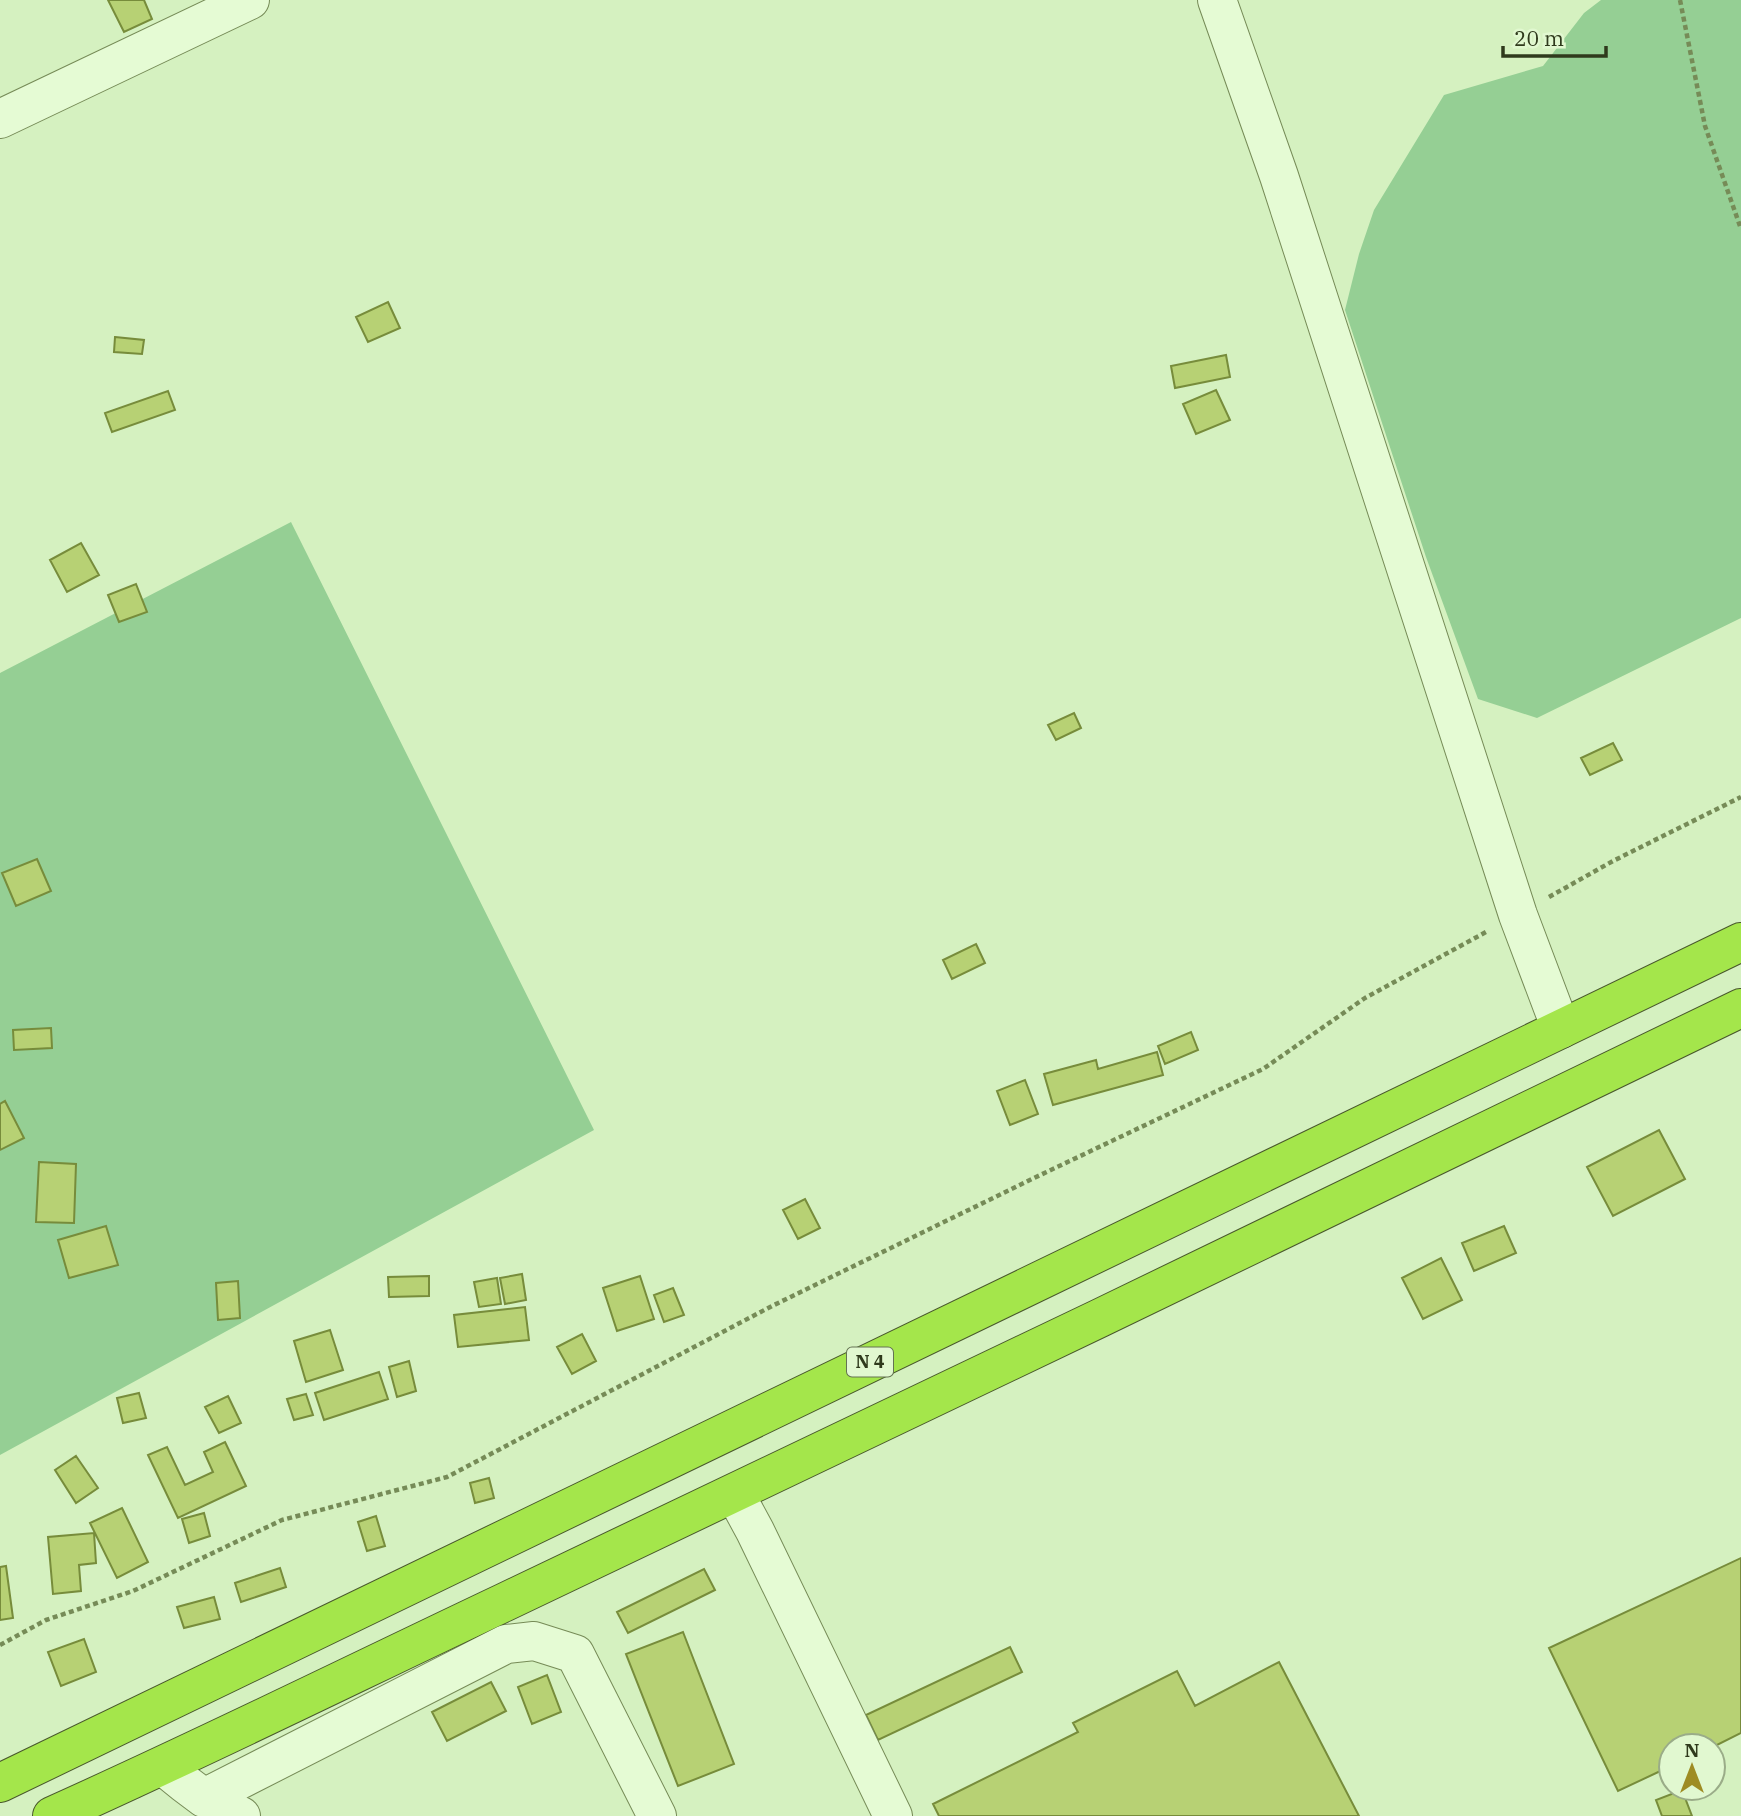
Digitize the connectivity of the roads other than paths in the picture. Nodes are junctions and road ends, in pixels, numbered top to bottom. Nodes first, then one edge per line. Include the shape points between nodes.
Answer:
1 (1217, 0) edge
2 (245, 1) edge
3 (0, 119) edge
4 (1741, 942) edge
5 (1741, 1008) edge
6 (1561, 1028) junction
7 (734, 1494) junction
8 (163, 1766) junction
9 (0, 1783) edge
10 (204, 1798) junction
11 (52, 1816) edge
12 (240, 1816) edge
13 (657, 1816) edge
14 (893, 1816) edge

1 - 6 street via 1279,176 1518,915
2 - 3 street
4 - 6 highway, N 4
5 - 7 highway
6 - 9 highway, N 4
7 - 8 highway
7 - 14 street
8 - 10 street
8 - 11 highway
10 - 12 street
10 - 13 street via 506,1644 534,1641 575,1654

